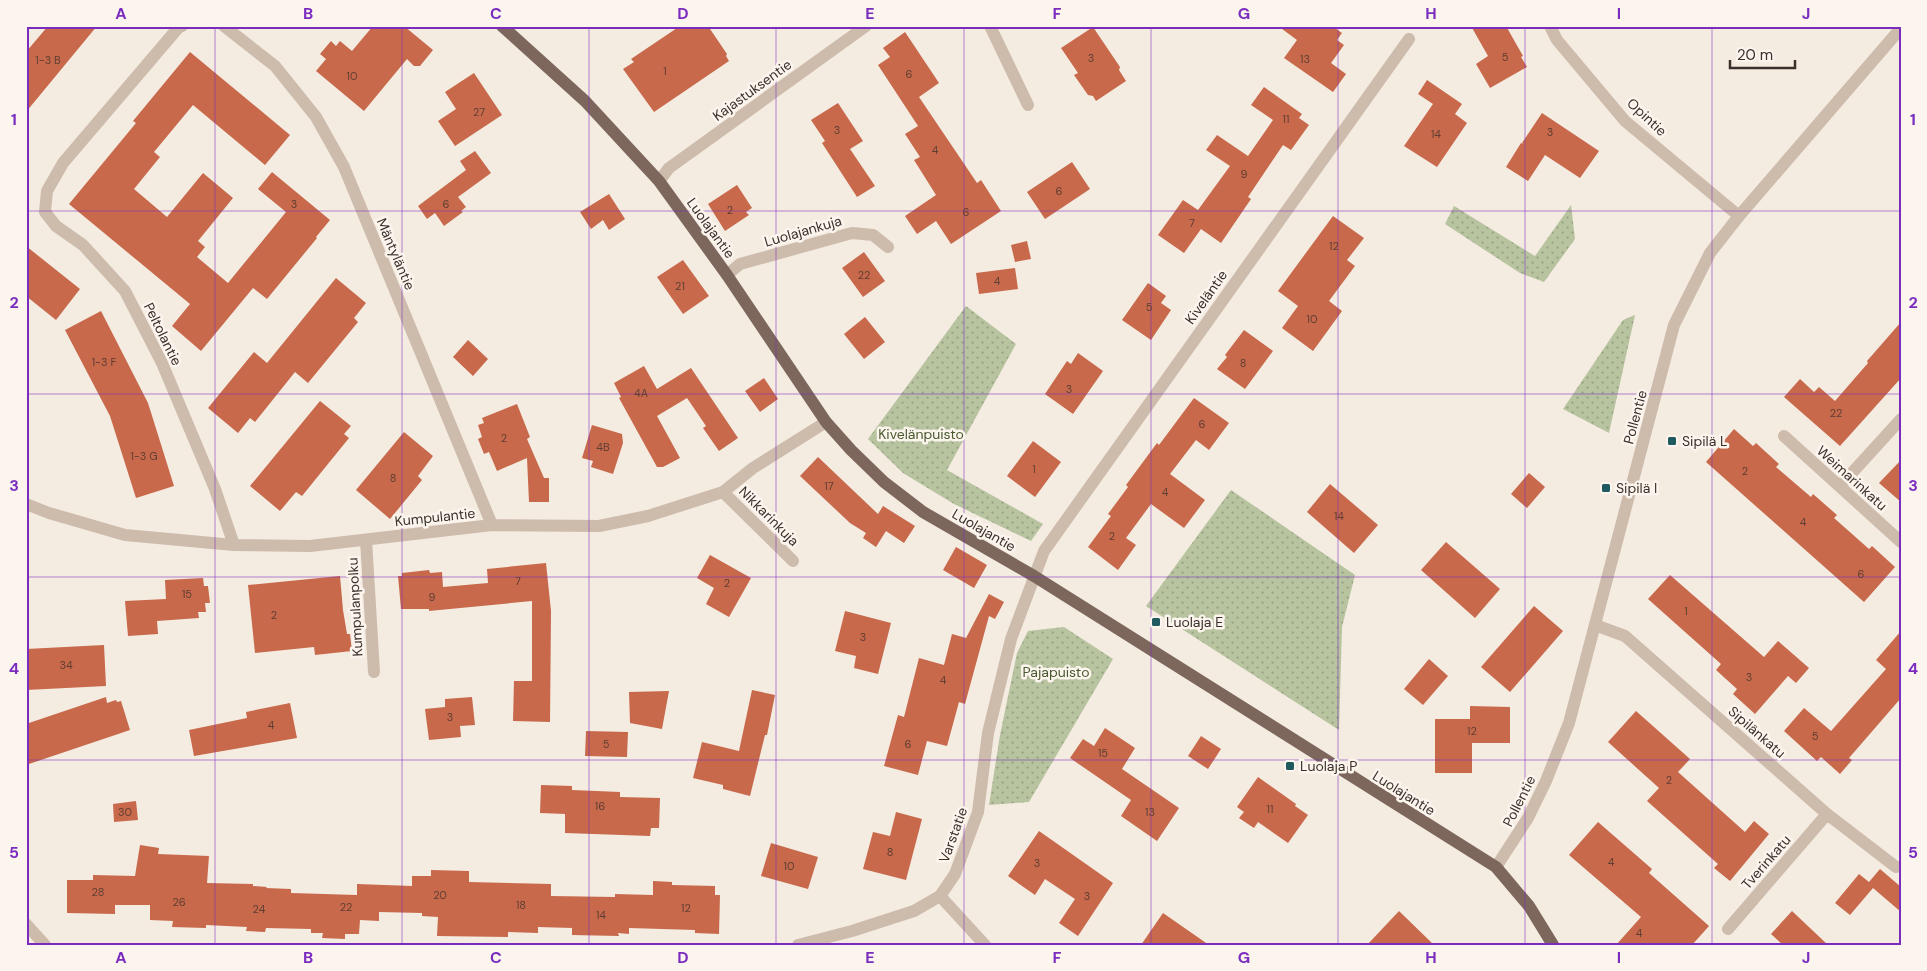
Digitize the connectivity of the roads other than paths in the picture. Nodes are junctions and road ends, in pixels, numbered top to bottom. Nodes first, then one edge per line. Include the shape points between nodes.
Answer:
1 (182, 26) edge
2 (224, 26) edge
3 (502, 26) edge
4 (866, 26) edge
5 (990, 26) edge
6 (1550, 26) edge
7 (1901, 28) edge
8 (1409, 39) dead end
9 (1028, 105) dead end
10 (659, 181) junction
11 (1739, 216) junction
12 (888, 247) dead end
13 (727, 275) junction
14 (1901, 419) edge
15 (826, 422) junction
16 (1784, 436) dead end
17 (1840, 486) junction
18 (723, 492) junction
19 (26, 504) edge
20 (492, 525) junction
21 (366, 540) junction
22 (1901, 542) edge
23 (234, 545) junction
24 (793, 561) dead end
25 (1034, 576) junction
26 (1595, 625) junction
27 (374, 672) dead end
28 (1827, 814) junction
29 (1496, 867) junction
30 (1896, 867) dead end
31 (940, 896) junction
32 (26, 924) edge
33 (1728, 929) dead end
34 (45, 945) edge
35 (798, 945) edge
36 (985, 945) edge
37 (1553, 945) edge

1 - 23 street, Peltolantie via 63,163 47,191 45,212 56,226 83,245 125,291 162,363 215,489
2 - 20 street, Mäntyläntie via 274,66 316,117 344,168
3 - 10 main road, Luolajantie via 586,101
4 - 10 street, Kajastuksentie via 669,168
5 - 9 street
6 - 11 street, Opintie via 1557,40 1625,121
7 - 11 street, Pollentie
8 - 25 street, Kiveläntie via 1044,552
10 - 13 main road, Luolajantie
11 - 26 street, Pollentie via 1710,253 1674,325
12 - 13 street, Luolajankuja via 873,235 852,233 740,264
13 - 15 main road, Luolajantie
14 - 17 street
15 - 18 street, Kumpulantie via 753,468
15 - 25 main road, Luolajantie via 884,482 923,512
16 - 17 street, Weimarinkatu
17 - 22 street, Weimarinkatu
18 - 20 street, Kumpulantie via 648,516 598,526
18 - 24 street, Nikkarinkuja
19 - 23 street, Kumpulantie via 125,535
20 - 21 street, Kumpulantie
21 - 23 street, Kumpulantie via 310,546
21 - 27 street, Kumpulanpolku
25 - 29 main road, Luolajantie
25 - 31 street, Varstatie via 1011,639 988,733 978,812 955,874
26 - 28 street, Sipilänkatu via 1625,636
26 - 29 street, Pollentie via 1569,723 1546,780 1528,818
28 - 30 street, Sipilänkatu
28 - 33 street, Tverinkatu
29 - 37 main road, Luolajantie via 1529,906
31 - 35 street, Varstatie via 914,911
31 - 36 street
32 - 34 street

